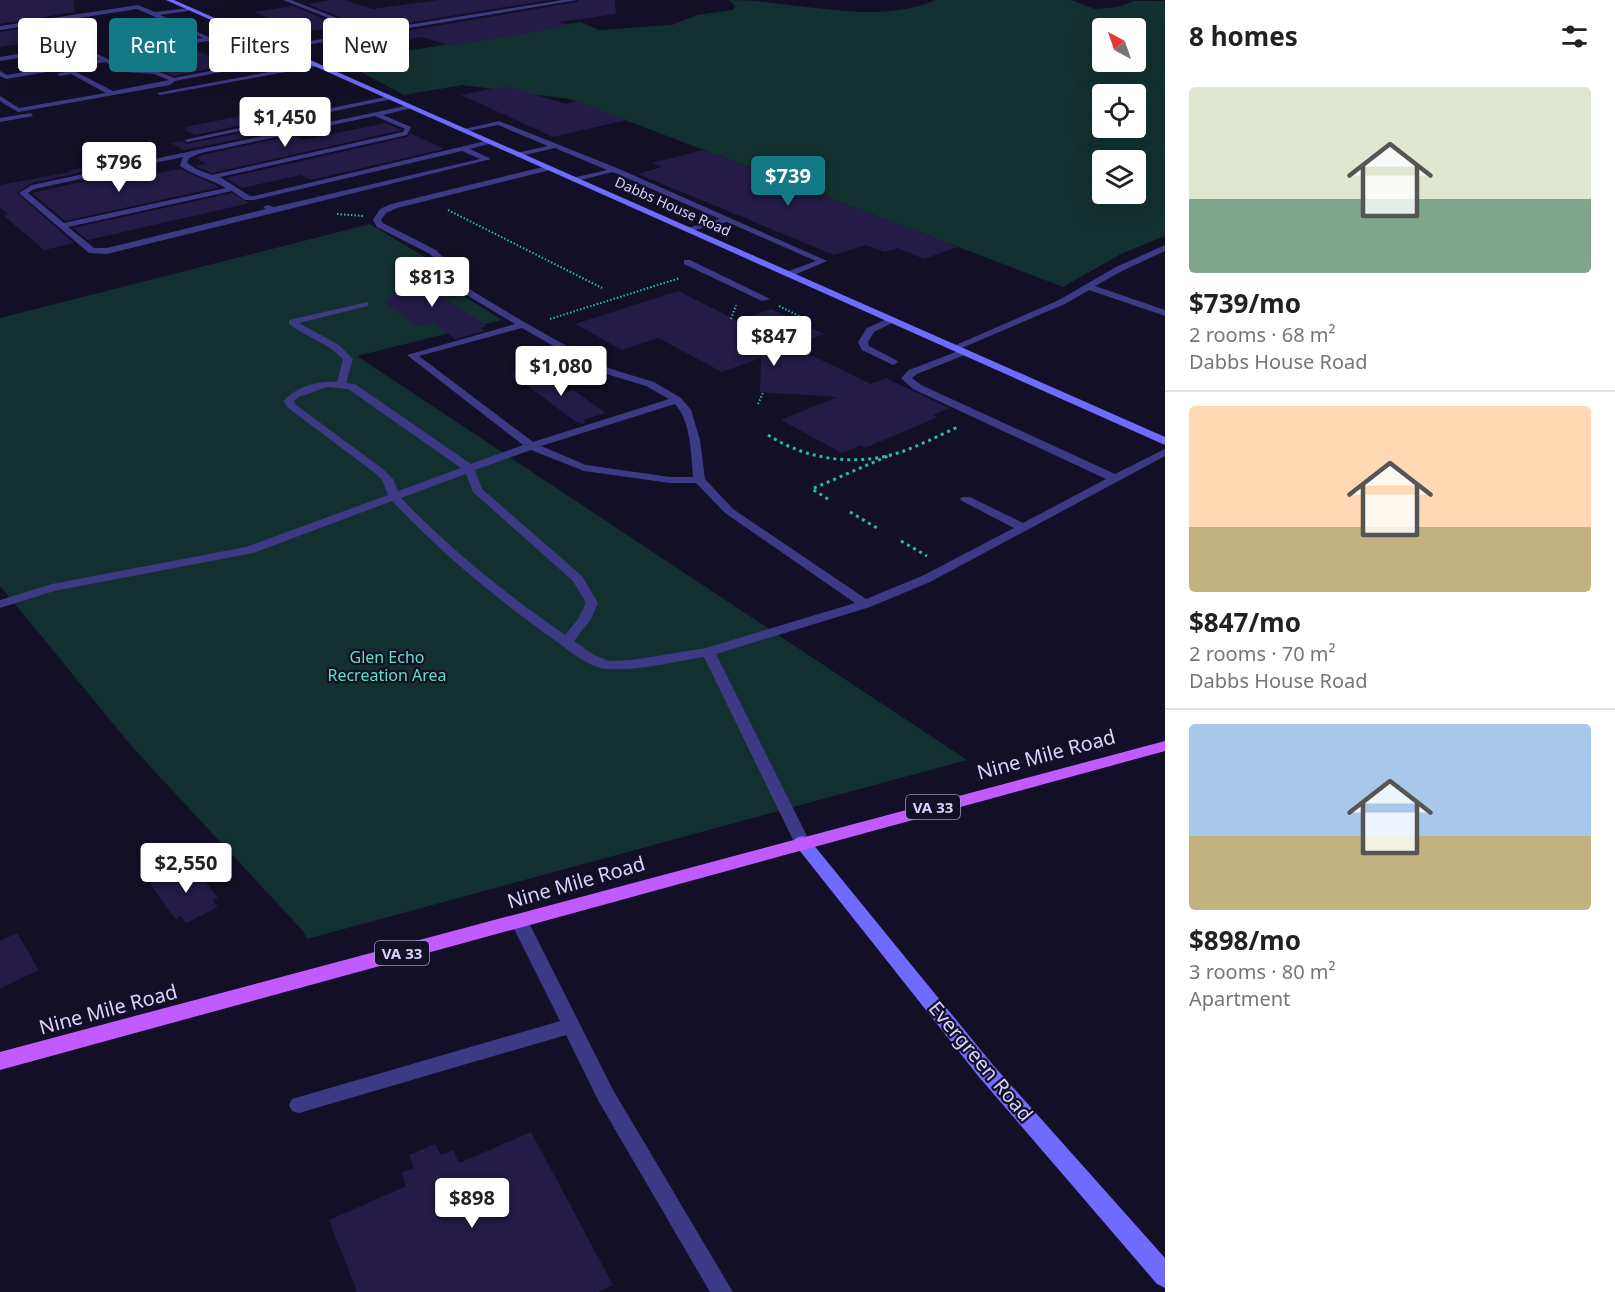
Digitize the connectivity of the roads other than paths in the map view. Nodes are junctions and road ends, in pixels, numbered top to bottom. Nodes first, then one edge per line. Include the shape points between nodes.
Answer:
1 (169, 0) edge
2 (286, 0) edge
3 (543, 0) edge
4 (574, 0) edge
5 (552, 3) junction
6 (188, 9) junction
7 (154, 14) junction
8 (209, 18) edge
9 (333, 18) edge
10 (409, 26) edge
11 (0, 28) edge
12 (209, 39) joint
13 (197, 41) edge
14 (0, 58) edge
15 (106, 60) junction
16 (311, 63) edge
17 (317, 65) junction
18 (311, 66) edge
19 (213, 72) edge
20 (281, 72) edge
21 (0, 73) edge
22 (173, 80) junction
23 (0, 84) edge
24 (112, 93) junction
25 (0, 98) edge
26 (390, 98) junction
27 (123, 99) junction
28 (314, 102) dead end
29 (410, 107) junction
30 (375, 114) junction
31 (292, 118) junction
32 (0, 120) edge
33 (463, 130) junction
34 (187, 140) dead end
35 (490, 142) junction
36 (555, 146) junction
37 (464, 149) junction
38 (199, 151) junction
39 (519, 155) junction
40 (547, 168) junction
41 (614, 170) junction
42 (212, 177) junction
43 (574, 180) junction
44 (232, 189) junction
45 (254, 198) junction
46 (273, 210) junction
47 (726, 220) junction
48 (62, 226) junction
49 (690, 230) junction
50 (1165, 248) edge
51 (687, 262) dead end
52 (789, 274) junction
53 (1088, 287) junction
54 (765, 299) road end
55 (365, 304) dead end
56 (1165, 313) edge
57 (891, 320) junction
58 (523, 325) junction
59 (959, 350) junction
60 (893, 362) dead end
61 (341, 384) junction
62 (677, 400) junction
63 (1165, 441) edge
64 (531, 446) junction
65 (1165, 452) edge
66 (469, 468) junction
67 (1114, 478) junction
68 (699, 480) junction
69 (395, 498) junction
70 (966, 499) dead end
71 (1022, 527) junction
72 (6, 602) edge
73 (865, 604) junction
74 (566, 642) junction
75 (708, 652) junction
76 (1165, 746) edge
77 (802, 842) junction
78 (519, 921) junction
79 (570, 1026) junction
80 (0, 1062) edge
81 (299, 1105) dead end
82 (1165, 1276) edge
83 (722, 1292) edge

1 - 6 street, Dabbs House Road
2 - 9 street
3 - 5 street
4 - 5 street
5 - 10 street
6 - 7 lane
6 - 8 street, Dabbs House Road
7 - 11 lane via 138,7
7 - 12 lane
12 - 13 lane
14 - 15 lane via 76,46
15 - 21 lane via 6,77
15 - 22 lane via 128,71 149,71
16 - 17 street, Dabbs House Road
17 - 18 lane
17 - 26 street, Dabbs House Road
19 - 22 lane
20 - 27 lane
22 - 24 lane
23 - 24 lane via 72,72
24 - 25 lane via 18,110
24 - 27 lane
26 - 29 street, Dabbs House Road
26 - 31 lane
27 - 32 lane
28 - 31 lane via 275,110
29 - 30 lane
29 - 33 street, Dabbs House Road
30 - 38 lane
30 - 42 lane via 409,128 405,134
31 - 34 lane
33 - 35 street, Dabbs House Road
33 - 36 lane via 499,123
35 - 37 lane
35 - 39 street, Dabbs House Road
36 - 39 lane
36 - 41 lane
37 - 45 lane
37 - 46 lane via 487,159
38 - 42 lane via 186,157 183,164
38 - 48 lane via 32,187 23,193
39 - 40 street, Dabbs House Road
40 - 43 street, Dabbs House Road
40 - 58 lane via 394,206 383,211 377,220 433,252 463,289
41 - 43 lane
41 - 47 lane
42 - 44 lane
43 - 49 street, Dabbs House Road
44 - 45 lane
44 - 48 lane
45 - 46 lane
46 - 48 lane via 107,251 92,251
47 - 49 lane
47 - 52 lane via 823,261
49 - 52 street, Dabbs House Road
50 - 53 lane
51 - 54 lane
52 - 57 street, Dabbs House Road
53 - 56 lane
53 - 59 lane
55 - 61 lane via 292,322 343,352 348,359
57 - 59 street, Dabbs House Road
57 - 60 lane via 870,330 863,342 865,348
58 - 62 lane via 588,362 650,384
58 - 64 lane via 412,355
59 - 63 street, Dabbs House Road
59 - 67 lane via 906,378 917,387
61 - 66 lane via 367,396
61 - 69 lane via 309,388 289,401 379,471
62 - 64 lane
62 - 68 lane via 686,410 695,440
64 - 66 lane
64 - 68 lane via 584,468 670,480
65 - 67 lane
66 - 69 lane
66 - 74 lane via 477,490 587,590 592,603 590,612
67 - 71 lane
68 - 73 lane via 729,511
69 - 72 lane via 249,550 52,588
69 - 74 lane via 520,610
70 - 71 lane
71 - 73 lane via 926,579
73 - 75 lane
74 - 75 lane via 607,665
75 - 77 lane
76 - 77 main road, Nine Mile Road / VA 33
77 - 78 main road, Nine Mile Road / VA 33
77 - 82 street, Evergreen Road via 986,1071
78 - 79 lane
78 - 80 main road, Nine Mile Road / VA 33
79 - 81 lane
79 - 83 lane via 606,1096

